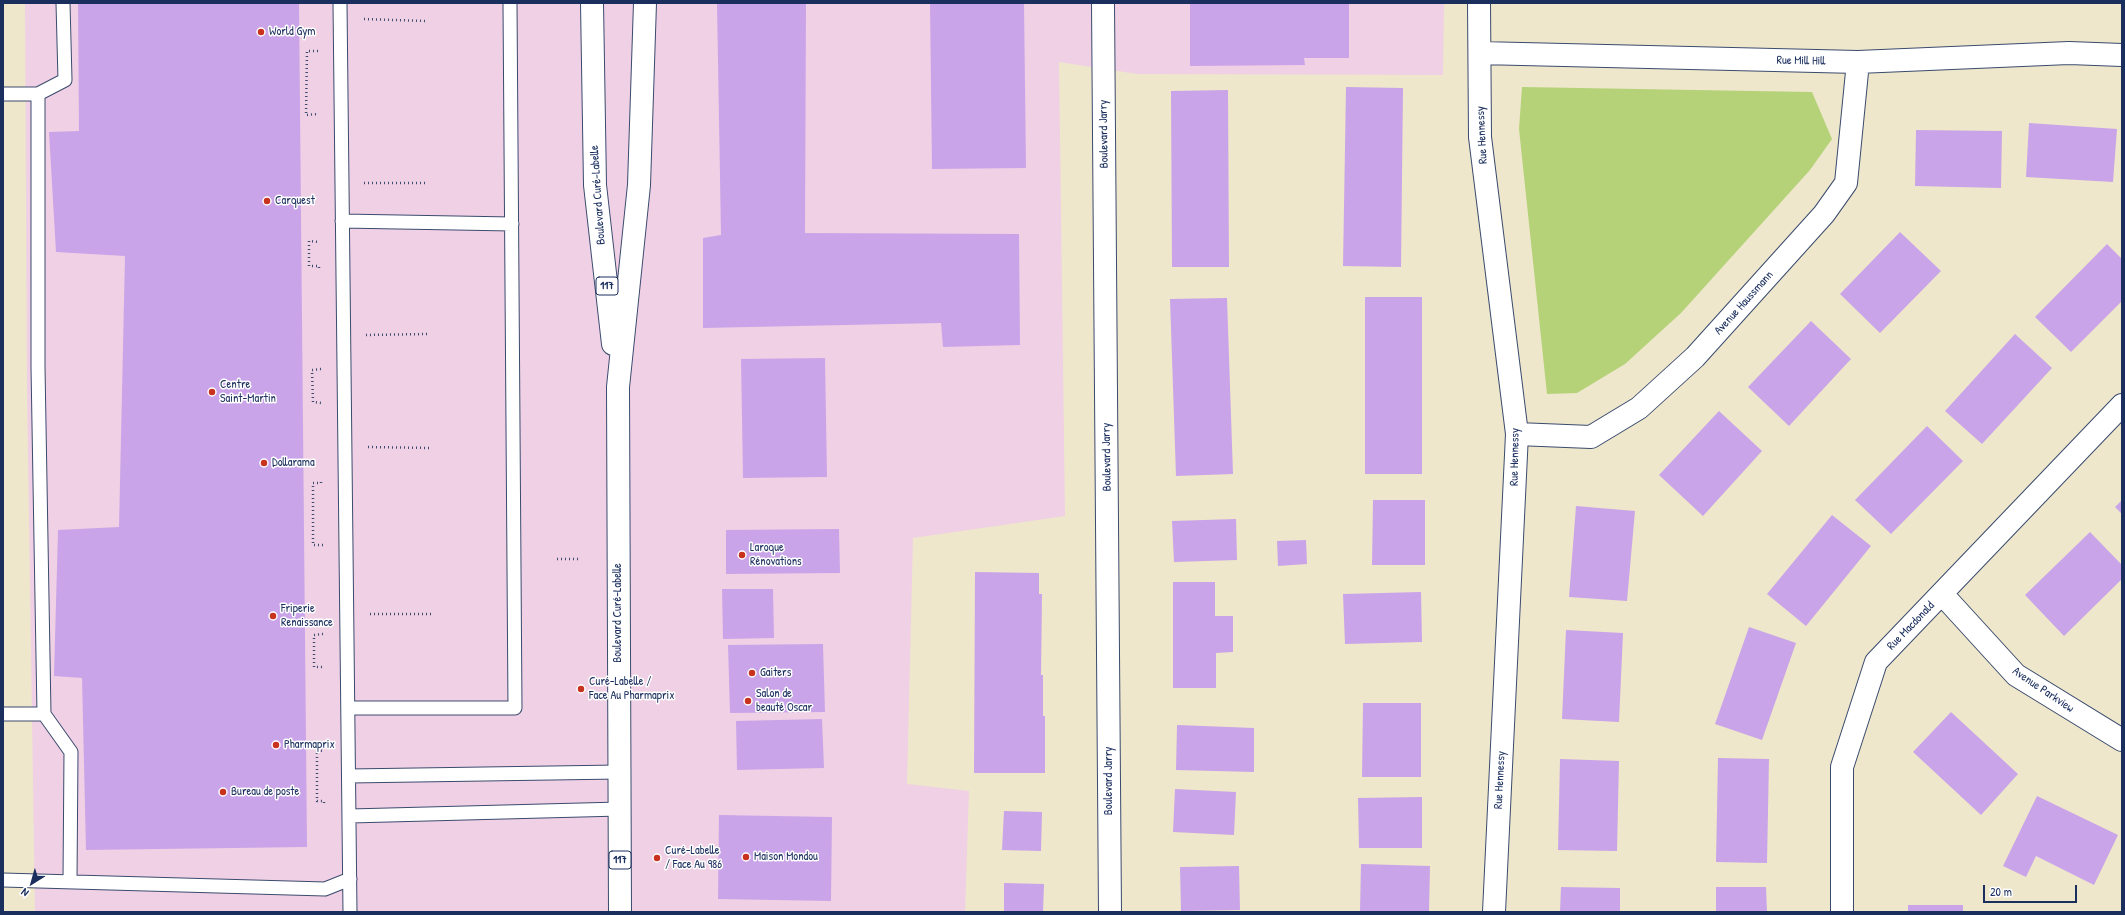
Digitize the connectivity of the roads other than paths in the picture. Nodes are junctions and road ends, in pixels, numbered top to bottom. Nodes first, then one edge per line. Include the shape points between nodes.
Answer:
1 (63, 3) edge
2 (340, 3) edge
3 (510, 3) edge
4 (592, 3) edge
5 (645, 3) edge
6 (1103, 3) edge
7 (1479, 3) edge
8 (1480, 53) junction
9 (2122, 55) edge
10 (1858, 62) junction
11 (3, 94) edge
12 (38, 94) junction
13 (342, 221) junction
14 (512, 224) junction
15 (618, 387) junction
16 (2122, 405) edge
17 (1517, 434) junction
18 (1942, 594) junction
19 (349, 708) junction
20 (3, 714) edge
21 (44, 714) junction
22 (2122, 740) edge
23 (619, 772) junction
24 (349, 776) junction
25 (620, 809) junction
26 (350, 816) junction
27 (350, 879) junction
28 (3, 880) edge
29 (70, 880) junction
30 (350, 912) edge
31 (620, 912) edge
32 (1110, 912) edge
33 (1494, 912) edge
34 (1842, 912) edge

1 - 12 lane via 66,80
2 - 13 lane
3 - 14 lane
4 - 15 street, Boulevard Curé-Labelle / 117 via 595,185
5 - 15 street, Boulevard Curé-Labelle / 117 via 639,186
6 - 32 street, Boulevard Jarry
7 - 8 street, Rue Hennessy
8 - 10 street, Rue Mill Hill
8 - 17 street, Rue Hennessy via 1480,137
9 - 10 street, Rue Mill Hill via 2069,54
10 - 17 street, Avenue Haussmann via 1846,183 1824,214 1695,357 1639,408 1591,437
11 - 12 lane
12 - 21 lane via 38,367
13 - 14 lane
13 - 19 lane
14 - 19 lane via 515,708
15 - 23 street, Boulevard Curé-Labelle / 117
16 - 18 street, Rue Macdonald
17 - 33 street, Rue Hennessy
18 - 22 street, Avenue Parkview via 2016,675
18 - 34 street, Rue Macdonald via 1876,662 1842,767
19 - 24 lane
20 - 21 lane
21 - 29 lane via 71,752
23 - 24 lane
23 - 25 street, Boulevard Curé-Labelle / 117
24 - 26 lane
25 - 26 lane
25 - 31 street, Boulevard Curé-Labelle / 117
26 - 27 lane
27 - 29 lane via 325,889
27 - 30 lane
28 - 29 lane

